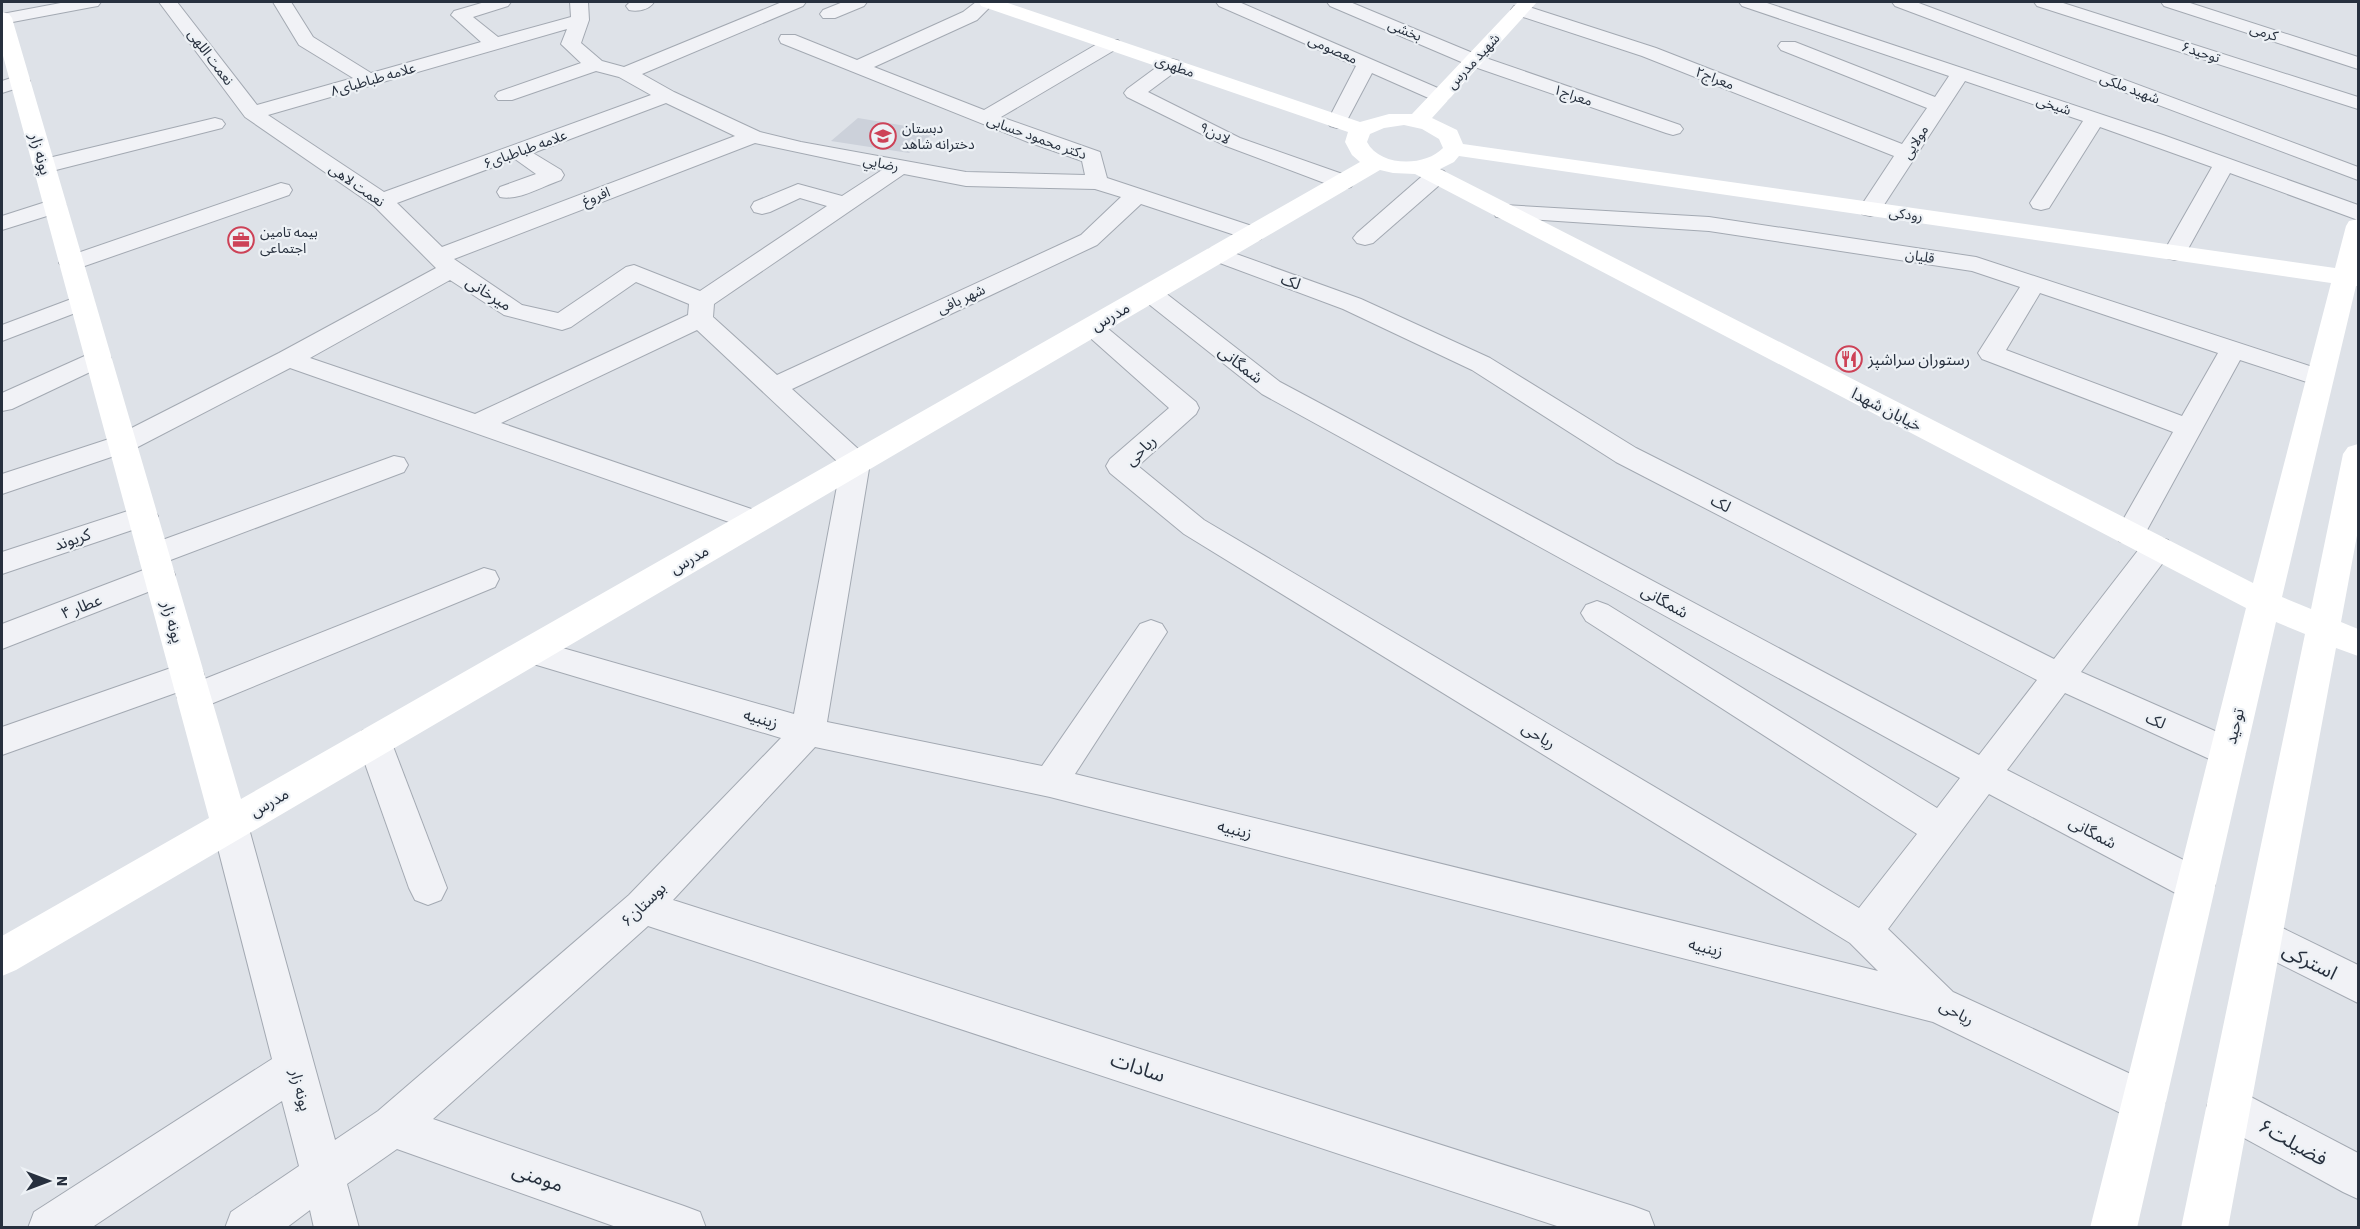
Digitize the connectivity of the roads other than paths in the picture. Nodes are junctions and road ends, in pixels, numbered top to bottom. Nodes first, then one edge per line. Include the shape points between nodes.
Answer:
1 (92, 2) edge
2 (168, 2) edge
3 (282, 2) edge
4 (502, 2) edge
5 (797, 2) edge
6 (858, 2) edge
7 (987, 2) edge
8 (1225, 2) edge
9 (1336, 2) edge
10 (1748, 2) edge
11 (1901, 2) edge
12 (1957, 2) edge
13 (2043, 2) edge
14 (2170, 2) edge
15 (1524, 6) edge
16 (580, 11) edge
17 (829, 14) dead end
18 (1942, 16) junction
19 (2, 18) edge
20 (788, 39) dead end
21 (494, 44) junction
22 (1111, 44) junction
23 (1788, 46) dead end
24 (1904, 54) junction
25 (1473, 60) junction
26 (1367, 63) junction
27 (2358, 63) edge
28 (595, 65) junction
29 (1172, 65) junction
30 (858, 67) junction
31 (626, 73) junction
32 (1960, 74) junction
33 (369, 80) junction
34 (11, 84) edge
35 (506, 96) dead end
36 (667, 96) junction
37 (1440, 96) junction
38 (2358, 103) edge
39 (1938, 105) junction
40 (252, 113) junction
41 (985, 118) junction
42 (2095, 118) junction
43 (1417, 121) junction
44 (1337, 122) junction
45 (215, 124) dead end
46 (1673, 129) dead end
47 (1362, 130) junction
48 (753, 136) junction
49 (1454, 149) junction
50 (518, 152) junction
51 (1908, 154) junction
52 (1377, 162) junction
53 (2224, 164) junction
54 (44, 166) junction
55 (900, 166) junction
56 (1427, 172) junction
57 (2358, 174) edge
58 (1096, 182) junction
59 (1342, 182) junction
60 (281, 190) dead end
61 (508, 192) dead end
62 (1137, 195) junction
63 (382, 201) junction
64 (2041, 203) dead end
65 (845, 204) junction
66 (55, 206) junction
67 (762, 207) dead end
68 (1870, 209) junction
69 (1504, 212) junction
70 (2358, 213) edge
71 (2, 223) edge
72 (2358, 226) edge
73 (1253, 234) junction
74 (1365, 238) dead end
75 (2175, 253) junction
76 (1217, 254) junction
77 (71, 262) junction
78 (445, 263) junction
79 (2351, 278) edge
80 (2034, 284) junction
81 (1150, 293) junction
82 (82, 302) junction
83 (701, 310) junction
84 (1090, 327) junction
85 (2, 334) edge
86 (2233, 350) junction
87 (98, 358) junction
88 (288, 358) junction
89 (2319, 378) junction
90 (774, 387) junction
91 (2, 403) edge
92 (477, 424) junction
93 (2190, 429) junction
94 (122, 444) junction
95 (2358, 454) edge
96 (856, 463) junction
97 (394, 465) dead end
98 (2, 484) edge
99 (143, 516) junction
100 (756, 521) junction
101 (2144, 541) junction
102 (2, 563) edge
103 (157, 565) junction
104 (484, 579) dead end
105 (2264, 603) junction
106 (1597, 613) dead end
107 (2324, 628) junction
108 (1150, 632) dead end
109 (2, 637) edge
110 (2358, 643) edge
111 (531, 651) junction
112 (2059, 676) junction
113 (191, 686) junction
114 (808, 732) junction
115 (2, 741) edge
116 (374, 741) junction
117 (2228, 752) junction
118 (1983, 774) junction
119 (1050, 782) junction
120 (230, 825) junction
121 (1941, 830) junction
122 (2196, 885) junction
123 (428, 888) dead end
124 (642, 907) junction
125 (1864, 931) junction
126 (2262, 936) junction
127 (2, 957) edge
128 (2358, 985) edge
129 (1939, 1005) junction
130 (295, 1068) junction
131 (2144, 1102) junction
132 (2228, 1106) junction
133 (393, 1126) junction
134 (323, 1175) junction
135 (2358, 1177) edge
136 (50, 1227) edge
137 (247, 1227) edge
138 (337, 1227) edge
139 (684, 1227) edge
140 (1633, 1227) edge
141 (2113, 1227) edge
142 (2204, 1227) edge

1 - 19 street
2 - 40 street, نعمت اللهی
3 - 33 street via 306,41
4 - 21 street via 460,15
5 - 31 street
6 - 17 street
7 - 22 main road, مطهری
7 - 30 street via 970,16
8 - 26 street, معصومی
9 - 25 street, بخشی
10 - 24 street, شیخی
11 - 18 street, شهید ملکی
12 - 18 street
13 - 38 street, توحید۶
14 - 27 street, کرمی
15 - 25 main road, شهید مدرس
15 - 51 street, معراج۲
16 - 21 street, علامه طباطبای۸
16 - 28 street, رضایي via 571,44
18 - 24 street
18 - 57 street, شهید ملکی
19 - 34 main road, پونه زار
20 - 30 street, دکتر محمود حسابی
21 - 33 street, علامه طباطبای۸
22 - 29 main road, مطهری
22 - 41 street
23 - 39 street
24 - 32 street, شیخی
25 - 37 main road, شهید مدرس
25 - 46 street, معراج۱
26 - 37 street, معصومی
26 - 44 street
28 - 31 street, رضایي
28 - 35 street
29 - 44 main road, مطهری
29 - 59 street, لادن۹ via 1134,93 1233,142
30 - 41 street, دکتر محمود حسابی
31 - 36 street, رضایي
32 - 39 street, مولایی
32 - 42 street, شیخی
33 - 40 street, علامه طباطبای۸
34 - 54 main road, پونه زار
36 - 48 street, رضایي
36 - 50 street, علامه طباطبای۶
37 - 43 main road, شهید مدرس
39 - 51 street, مولایی
40 - 63 street, نعمت لاهی
41 - 58 street, دکتر محمود حسابی via 1092,157
42 - 53 street, شیخی
42 - 64 street
43 - 47 main road via 1379,122
43 - 49 main road via 1449,135
44 - 47 main road, مطهری
45 - 54 street
47 - 52 main road via 1357,136 1360,150
48 - 55 street, رضایي
48 - 78 street, افروغ
49 - 56 main road
49 - 68 main road, رودکی
50 - 61 street via 552,175
50 - 63 street, علامه طباطبای۶
51 - 68 street, مولایی
52 - 56 main road
52 - 59 main road, مدرس
53 - 70 street, شیخی
53 - 75 street
54 - 66 main road, پونه زار
55 - 58 street, رضایي via 966,179
55 - 65 street
56 - 69 main road, خیابان شهدا
56 - 74 street
58 - 62 street, رضایي
59 - 73 main road, مدرس
60 - 77 street
62 - 73 street, رضایي
62 - 90 street, شهر بافی via 1089,240
63 - 78 street, نعمت لاهی
65 - 67 street via 798,190
65 - 83 street
66 - 71 street
66 - 77 main road, پونه زار
68 - 75 main road, رودکی
69 - 80 street, قلیان via 1709,224 1976,264
69 - 101 main road, خیابان شهدا
72 - 79 main road, توحید
73 - 76 main road, مدرس
75 - 79 main road, رودکی
76 - 81 main road, مدرس
76 - 112 street, لک via 1352,304 1481,364 1626,455
77 - 82 main road, پونه زار
78 - 83 street, میرخانی via 513,310 562,322 634,272
78 - 88 street, میرخانی
79 - 89 main road, توحید
80 - 86 street, قلیان
80 - 93 street via 1991,353
81 - 84 main road, مدرس
81 - 118 street, شمگانی via 1271,388
82 - 85 street
82 - 87 main road, پونه زار
83 - 90 street, میرخانی
83 - 92 street
84 - 96 main road, مدرس
84 - 125 street, ریاحی via 1186,408 1120,466 1194,527
86 - 89 street, قلیان
86 - 93 street
87 - 91 street
87 - 94 main road, پونه زار
88 - 92 street
88 - 94 street, میرخانی
89 - 105 main road, توحید
90 - 96 street, میرخانی
92 - 100 street
93 - 101 street
94 - 98 street, میرخانی
94 - 99 main road, پونه زار
95 - 107 main road
96 - 100 main road, مدرس
96 - 114 street
97 - 103 street, عطار ۴
99 - 102 street, کریوند
99 - 103 main road, پونه زار
100 - 111 main road, مدرس
101 - 105 main road, خیابان شهدا
101 - 112 street
103 - 109 street, عطار ۴
103 - 113 main road, پونه زار
104 - 113 street
105 - 107 main road, خیابان شهدا
105 - 117 main road, توحید
106 - 121 street
107 - 110 main road, خیابان شهدا
107 - 126 main road
108 - 119 street
111 - 114 street, زینبیه
111 - 116 main road, مدرس
112 - 117 street, لک
112 - 118 street
113 - 115 street
113 - 120 main road, پونه زار
114 - 119 street, زینبیه
114 - 124 street, بوستان۶
116 - 120 main road, مدرس
116 - 123 street
117 - 122 main road, توحید
118 - 121 street
118 - 122 street, شمگانی
119 - 129 street, زینبیه
120 - 127 main road, مدرس
120 - 130 street, پونه زار
121 - 125 street
122 - 131 main road, توحید
124 - 133 street, بوستان۶
124 - 140 street, سادات
125 - 129 street, ریاحی
126 - 128 street, استرکی
126 - 132 main road
129 - 131 street, ریاحی
130 - 134 street, پونه زار
130 - 136 street
131 - 141 main road, توحید
132 - 135 street, فضیلت۶
132 - 142 main road
133 - 134 street, بوستان۶
133 - 139 street, مومنی
134 - 137 street, بوستان۶
134 - 138 street, پونه زار

